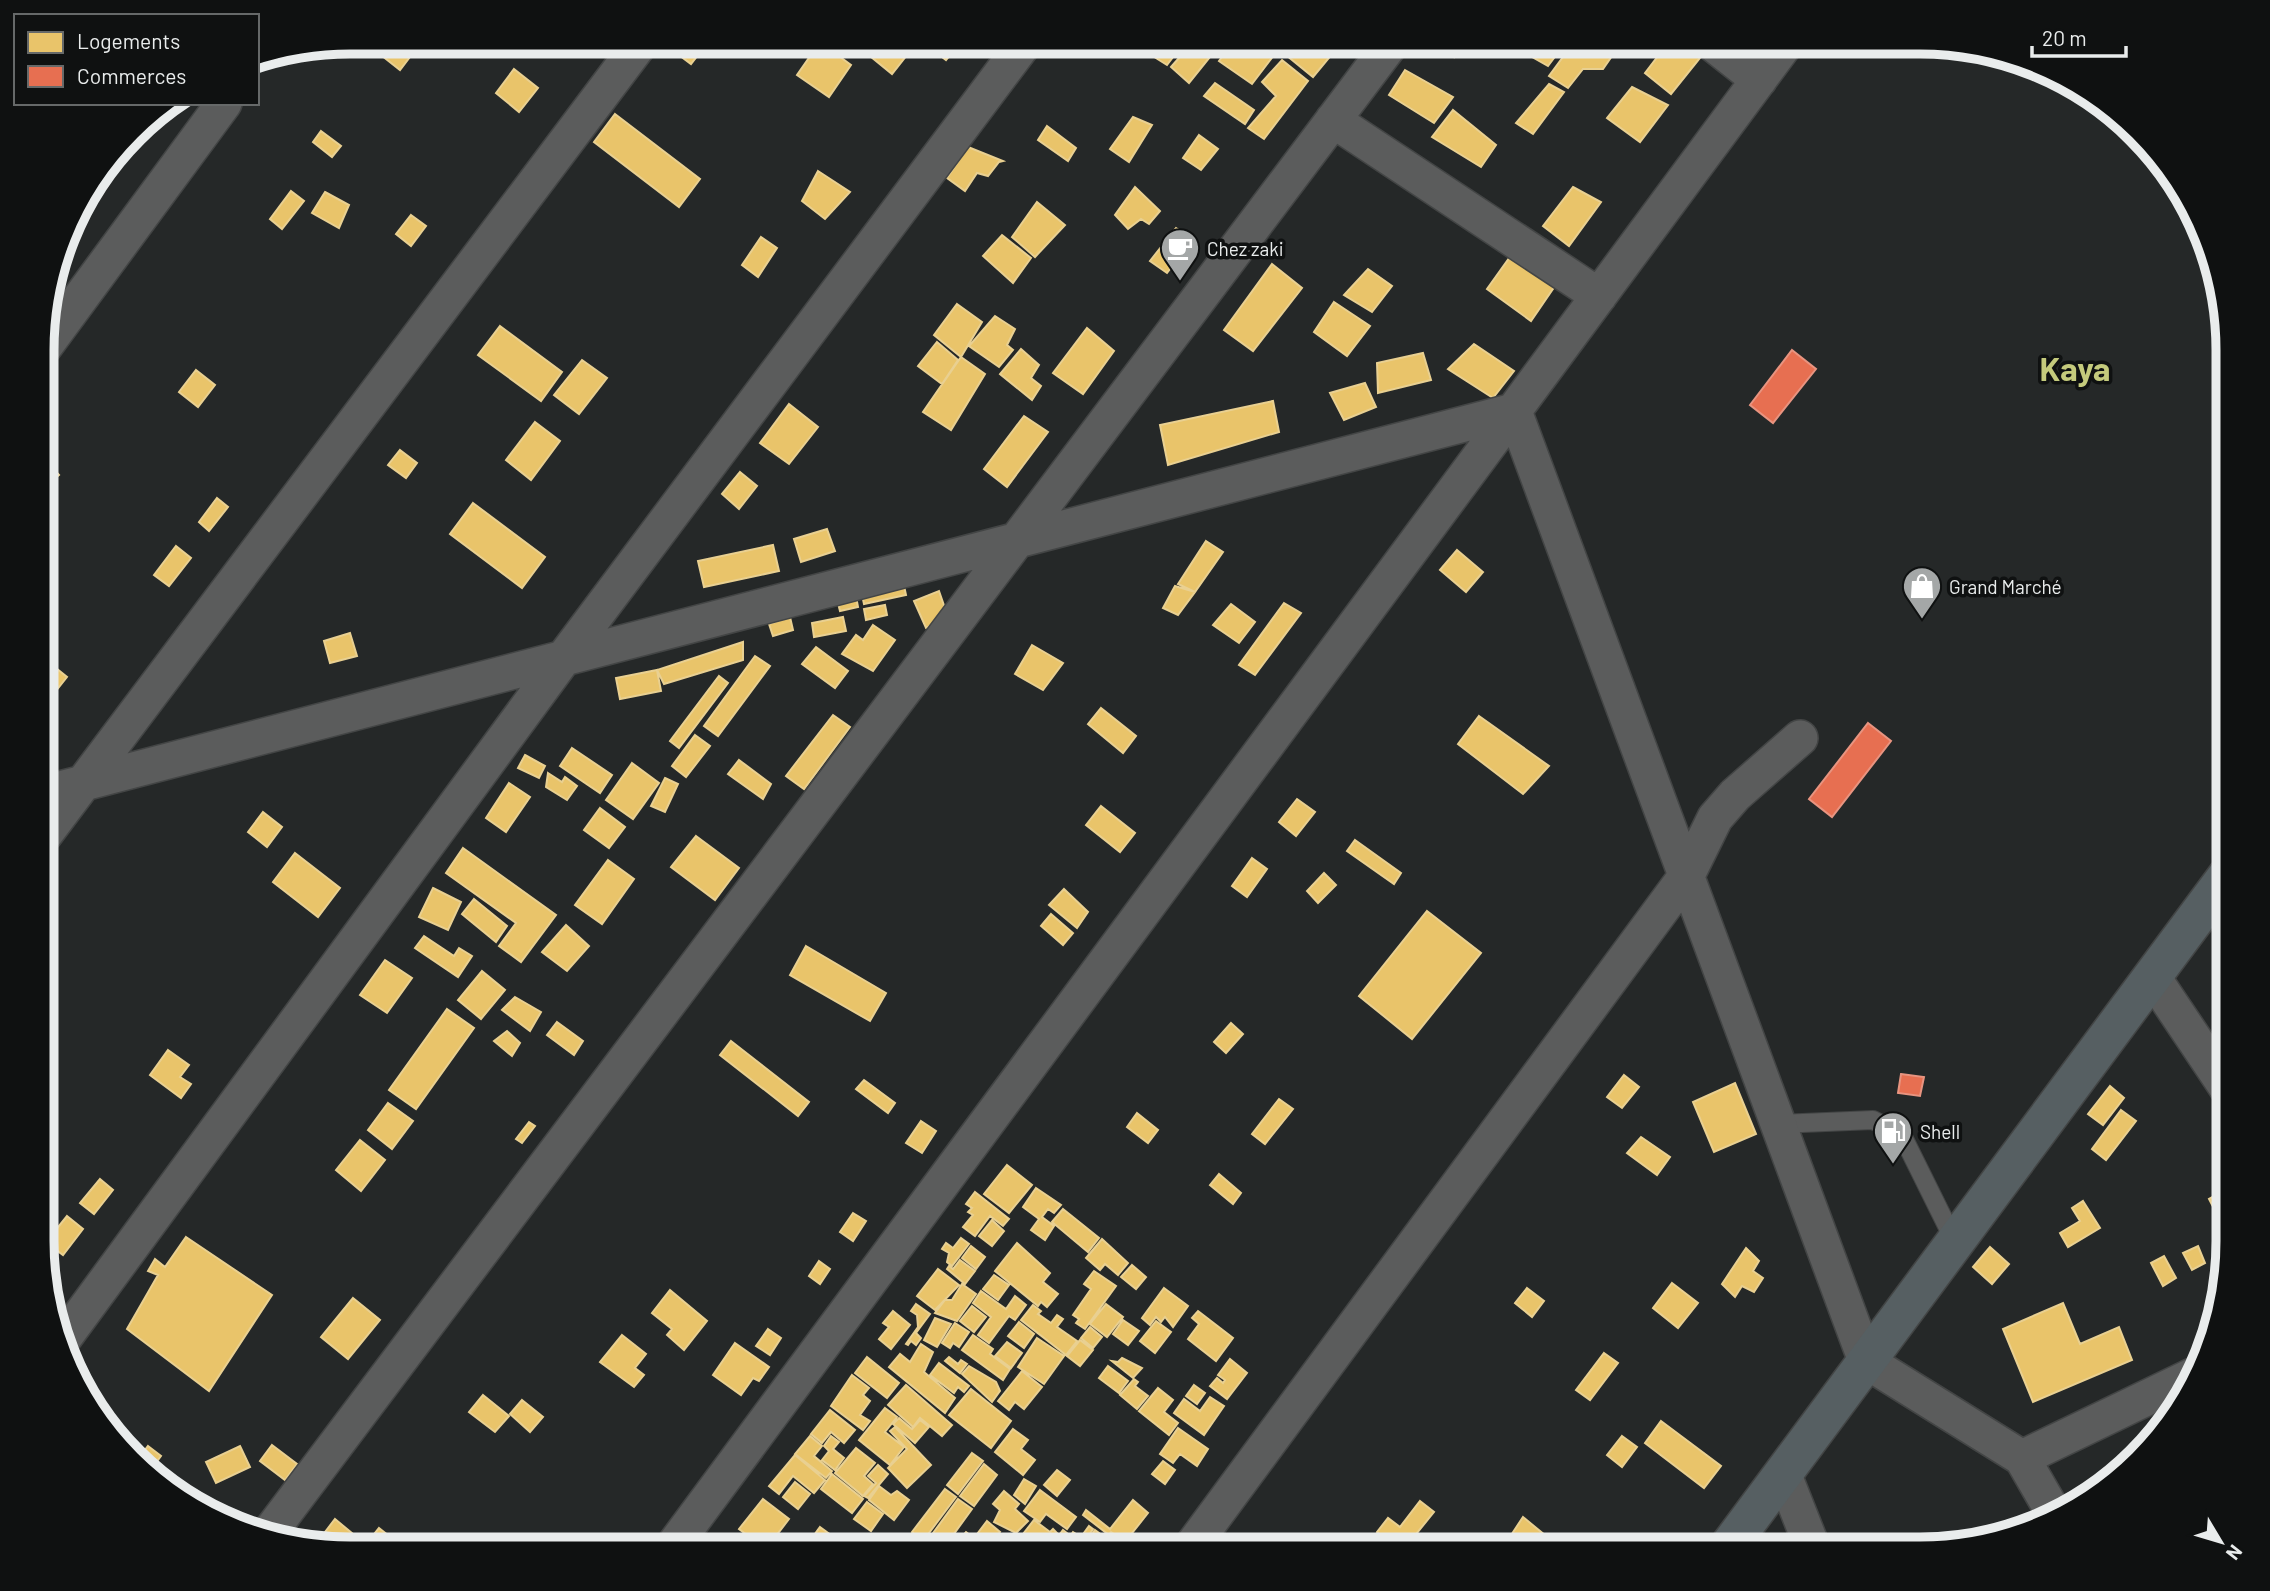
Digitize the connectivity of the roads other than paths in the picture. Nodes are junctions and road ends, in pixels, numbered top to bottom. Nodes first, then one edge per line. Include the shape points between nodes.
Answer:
1 (632, 54) edge
2 (1016, 54) edge
3 (1383, 54) edge
4 (1726, 54) edge
5 (1778, 54) edge
6 (1759, 80) junction
7 (223, 105) edge
8 (1333, 120) junction
9 (1599, 296) junction
10 (55, 333) edge
11 (1514, 411) junction
12 (1018, 538) junction
13 (566, 655) junction
14 (1800, 738) dead end
15 (81, 784) junction
16 (54, 791) edge
17 (54, 822) edge
18 (1687, 875) junction
19 (2216, 891) edge
20 (2152, 976) junction
21 (2216, 1072) edge
22 (1779, 1124) junction
23 (1955, 1242) junction
24 (69, 1332) edge
25 (1866, 1361) junction
26 (2179, 1382) edge
27 (2022, 1458) junction
28 (1783, 1474) junction
29 (2050, 1506) edge
30 (274, 1527) edge
31 (681, 1537) edge
32 (1198, 1537) edge
33 (1736, 1537) edge
34 (1808, 1537) edge

1 - 15 street
2 - 13 street
3 - 8 street
4 - 6 street
5 - 6 street
6 - 9 street
7 - 10 street
8 - 9 street
8 - 12 street
9 - 11 street
11 - 12 street
11 - 18 street
11 - 31 street
12 - 13 street
12 - 30 street
13 - 15 street
13 - 24 street
14 - 18 street via 1715,818
15 - 16 street
15 - 17 street
18 - 22 street
18 - 32 street
19 - 20 main road
20 - 21 street
20 - 23 main road
22 - 23 lane via 1873,1120 1902,1135
22 - 25 street
23 - 25 main road
25 - 27 street
25 - 28 main road
26 - 27 street
27 - 29 street
28 - 33 main road
28 - 34 street

